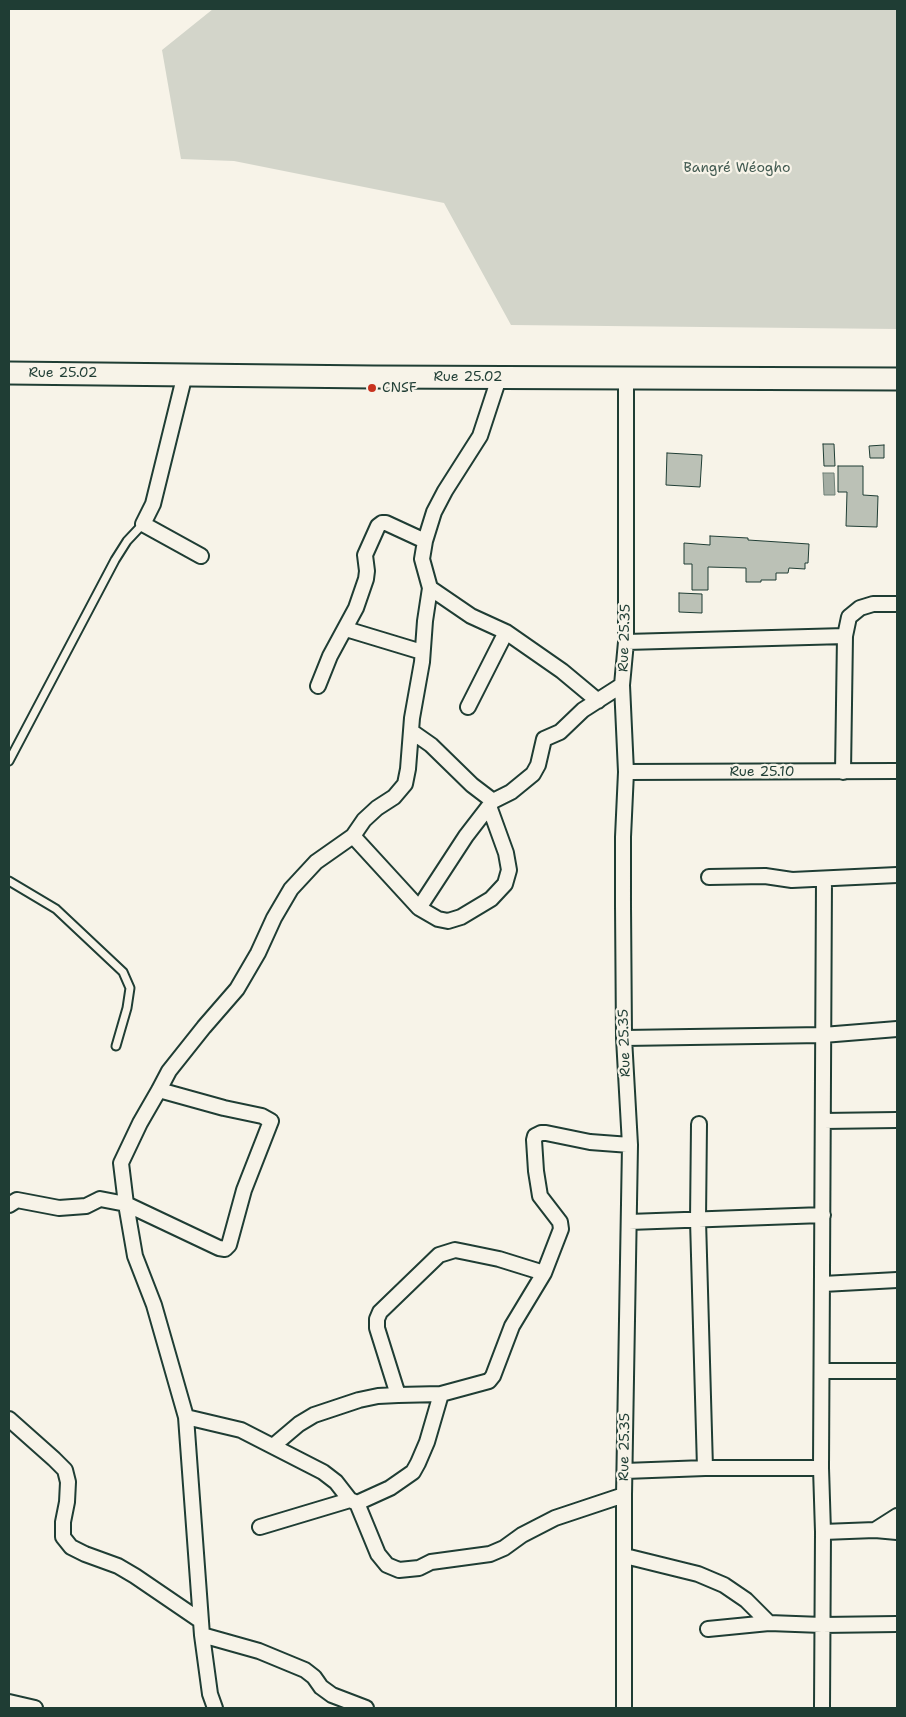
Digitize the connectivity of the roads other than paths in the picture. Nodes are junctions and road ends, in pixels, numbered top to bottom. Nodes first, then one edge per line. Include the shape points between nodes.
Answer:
1 (9, 373) edge
2 (185, 374) junction
3 (626, 377) junction
4 (499, 378) junction
5 (897, 379) edge
6 (143, 524) junction
7 (425, 541) junction
8 (201, 556) dead end
9 (430, 588) junction
10 (897, 604) edge
11 (346, 629) junction
12 (506, 632) junction
13 (845, 636) junction
14 (626, 642) junction
15 (422, 652) junction
16 (622, 685) junction
17 (318, 686) dead end
18 (598, 701) junction
19 (468, 706) dead end
20 (411, 731) junction
21 (9, 761) edge
22 (897, 771) edge
23 (626, 772) junction
24 (843, 772) junction
25 (491, 804) junction
26 (353, 836) junction
27 (897, 875) edge
28 (709, 877) dead end
29 (824, 879) junction
30 (9, 881) edge
31 (419, 908) junction
32 (897, 1029) edge
33 (823, 1035) junction
34 (624, 1038) junction
35 (116, 1046) dead end
36 (159, 1090) junction
37 (897, 1120) edge
38 (823, 1121) junction
39 (699, 1124) dead end
40 (630, 1145) junction
41 (11, 1201) edge
42 (126, 1204) junction
43 (823, 1216) junction
44 (698, 1220) junction
45 (629, 1222) junction
46 (544, 1273) junction
47 (897, 1280) edge
48 (823, 1284) junction
49 (897, 1370) edge
50 (822, 1371) junction
51 (398, 1394) junction
52 (441, 1394) junction
53 (186, 1417) junction
54 (9, 1419) edge
55 (273, 1446) junction
56 (705, 1468) junction
57 (821, 1468) junction
58 (625, 1471) junction
59 (624, 1495) junction
60 (354, 1501) junction
61 (897, 1516) edge
62 (260, 1527) dead end
63 (875, 1530) junction
64 (823, 1532) junction
65 (897, 1532) edge
66 (625, 1556) junction
67 (769, 1623) junction
68 (897, 1624) edge
69 (822, 1625) junction
70 (201, 1628) junction
71 (708, 1629) dead end
72 (9, 1702) edge
73 (35, 1708) edge
74 (214, 1708) edge
75 (366, 1708) edge
76 (624, 1708) edge
77 (822, 1708) edge

1 - 2 main road, Rue 25.02
2 - 4 main road, Rue 25.02
2 - 6 street via 152,504
3 - 4 main road, Rue 25.02
3 - 5 main road, Rue 25.02
3 - 14 street, Rue 25.35
4 - 7 street via 480,436 434,512
6 - 8 street
6 - 21 lane via 115,560
7 - 9 street via 422,559
7 - 11 street via 389,524 378,526 365,555 366,579
9 - 12 street via 471,616
9 - 15 street
10 - 13 street via 873,604 860,608 849,617
11 - 15 street
11 - 17 street
12 - 18 street
12 - 19 street
13 - 14 street
13 - 24 street
14 - 16 street, Rue 25.35
15 - 20 street
16 - 18 street
16 - 23 street, Rue 25.35
18 - 25 street via 583,710 560,732 544,739 533,774
20 - 25 street via 431,745
20 - 26 street via 404,784 394,797 364,820
22 - 24 street, Rue 25.10
23 - 24 street, Rue 25.10
23 - 34 street, Rue 25.35 via 623,837
25 - 31 street via 460,844
25 - 31 street via 509,870 505,884 491,899 448,921
26 - 31 street
26 - 36 street via 316,862 291,889 237,988 185,1050
27 - 29 street
28 - 29 street
29 - 33 street
30 - 35 lane via 56,909 123,972 130,988
32 - 33 street
33 - 34 street
33 - 38 street
34 - 40 street, Rue 25.35
36 - 42 street via 121,1163
36 - 42 street via 262,1116 271,1123 225,1249
37 - 38 street
38 - 43 street
39 - 44 street
40 - 45 street, Rue 25.35
40 - 46 street via 590,1142 546,1133 535,1136 540,1196 560,1222 561,1229
41 - 42 street via 59,1208 86,1206 100,1199
42 - 53 street via 135,1256 154,1304
43 - 44 street
43 - 48 street
44 - 45 street
44 - 56 street
45 - 58 street, Rue 25.35
46 - 51 street via 454,1250 439,1255 376,1319
46 - 52 street via 512,1326 493,1376 484,1382
47 - 48 street
48 - 50 street
49 - 50 street
50 - 57 street
51 - 52 street
51 - 55 street via 359,1400 314,1415
52 - 60 street via 427,1442 413,1472 390,1488
53 - 55 street via 241,1430
53 - 70 street
54 - 70 street via 65,1470 68,1482 63,1536 71,1547 135,1576
55 - 60 street via 323,1472
56 - 57 street
56 - 58 street
57 - 64 street
58 - 59 street, Rue 25.35
59 - 60 street via 555,1518 490,1554 431,1562 408,1570 387,1564 378,1554
59 - 66 street, Rue 25.35
60 - 62 street
61 - 63 street
63 - 64 street
63 - 65 street
64 - 69 street
66 - 67 street via 698,1574 724,1585 746,1600
66 - 76 street, Rue 25.35
67 - 69 street
67 - 71 street
68 - 69 street
69 - 77 street
70 - 74 street
70 - 75 street via 305,1670 332,1695
72 - 73 street

